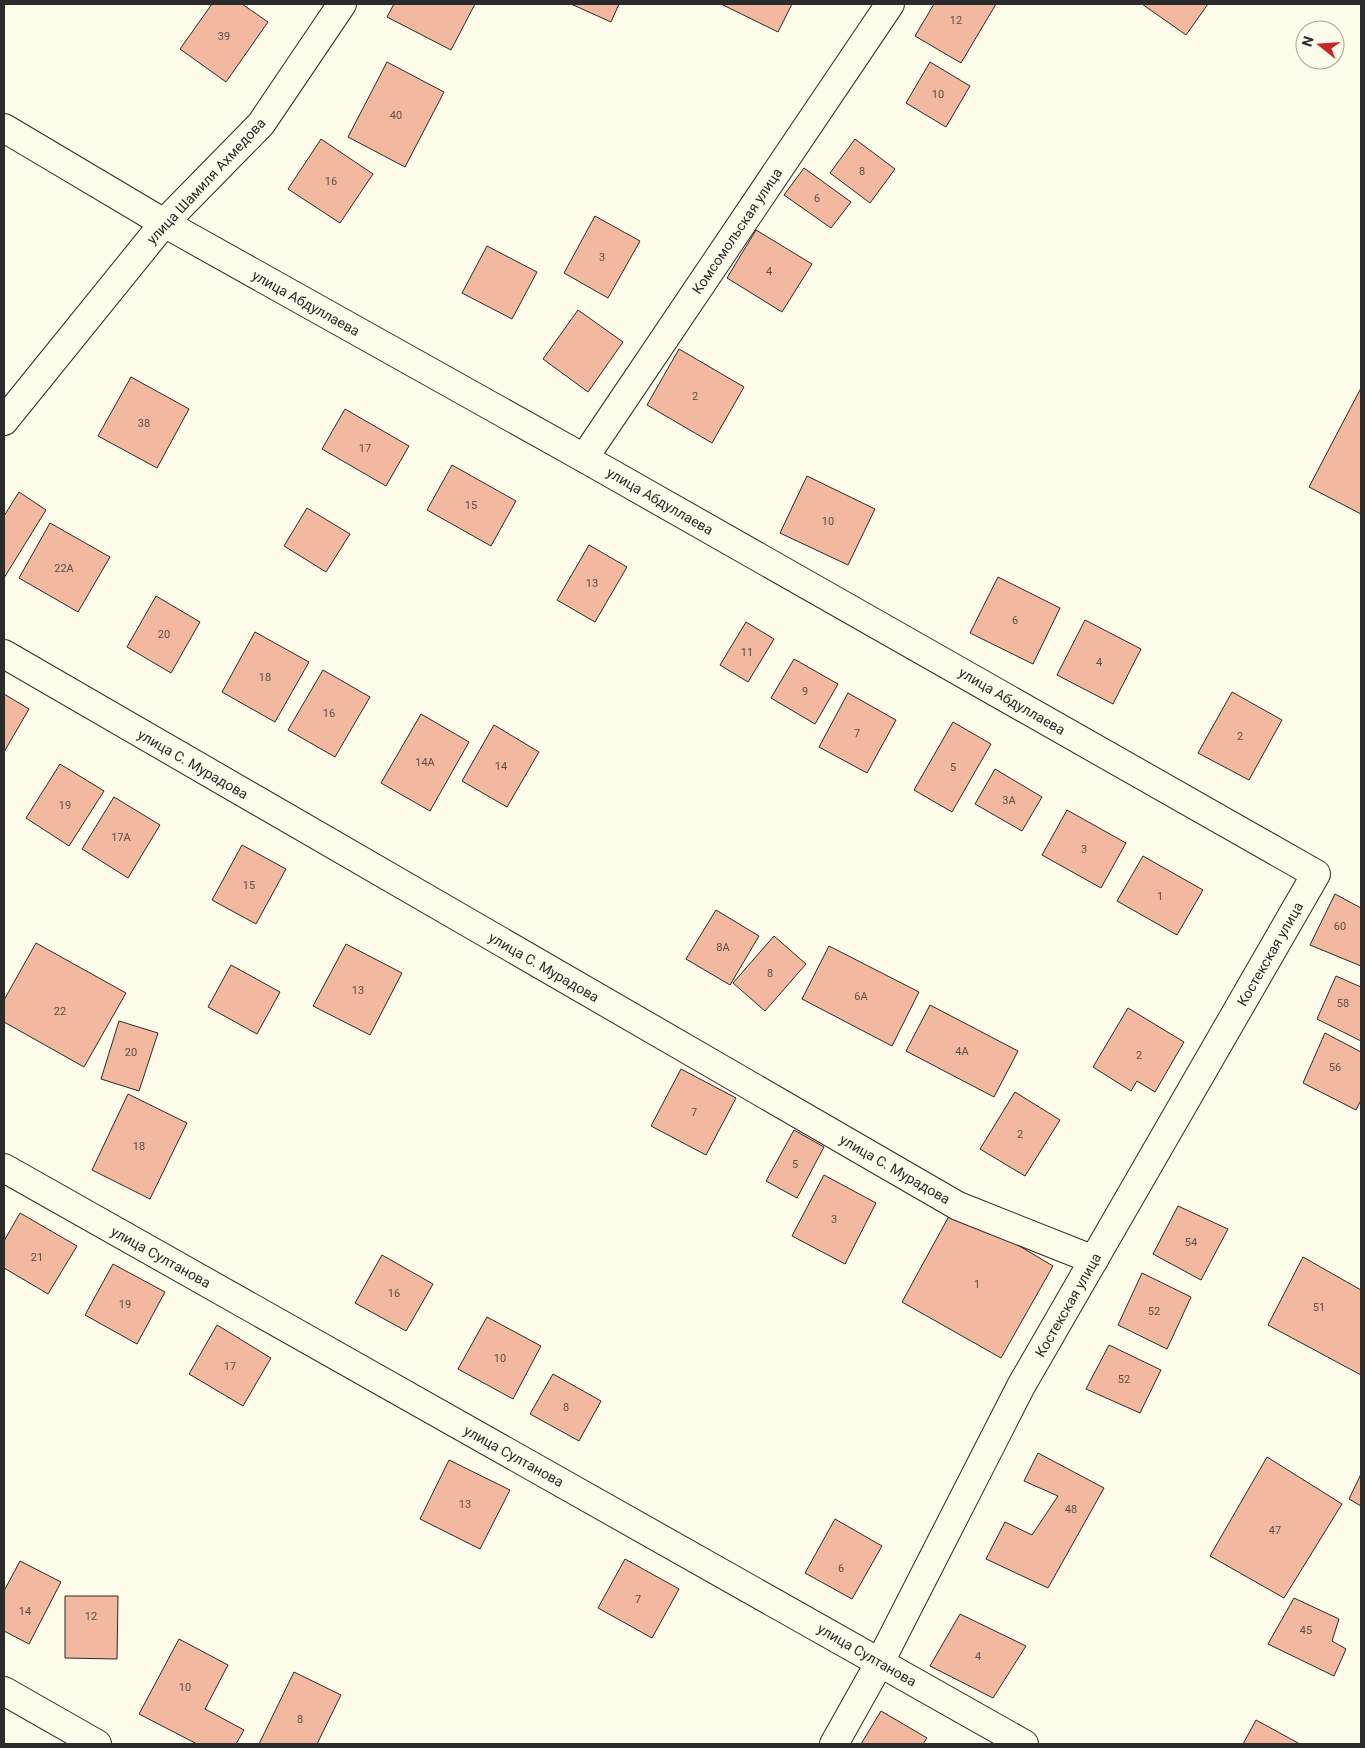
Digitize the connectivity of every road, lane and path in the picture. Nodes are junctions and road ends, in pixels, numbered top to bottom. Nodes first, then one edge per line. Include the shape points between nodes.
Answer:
1 (342, 4) edge
2 (890, 4) edge
3 (4, 128) edge
4 (164, 223) junction
5 (4, 421) edge
6 (584, 458) junction
7 (4, 654) edge
8 (1316, 874) joint
9 (4, 1168) edge
10 (1094, 1260) junction
11 (880, 1662) junction
12 (4, 1691) edge
13 (97, 1744) edge
14 (834, 1744) edge
15 (1024, 1744) edge

1 - 4 street, улица Шамиля Ахмедова via 262,124
2 - 6 street, Комсомольская улица
3 - 4 street, улица Абдуллаева
4 - 5 street, улица Шамиля Ахмедова
4 - 6 street, улица Абдуллаева
6 - 8 street, улица Абдуллаева
7 - 10 street, улица С. Мурадова via 958,1206
8 - 10 street, Костекская улица
9 - 11 street, улица Султанова
10 - 11 street, Костекская улица via 1022,1386
11 - 14 street, Костекская улица
11 - 15 street, улица Султанова
12 - 13 street

